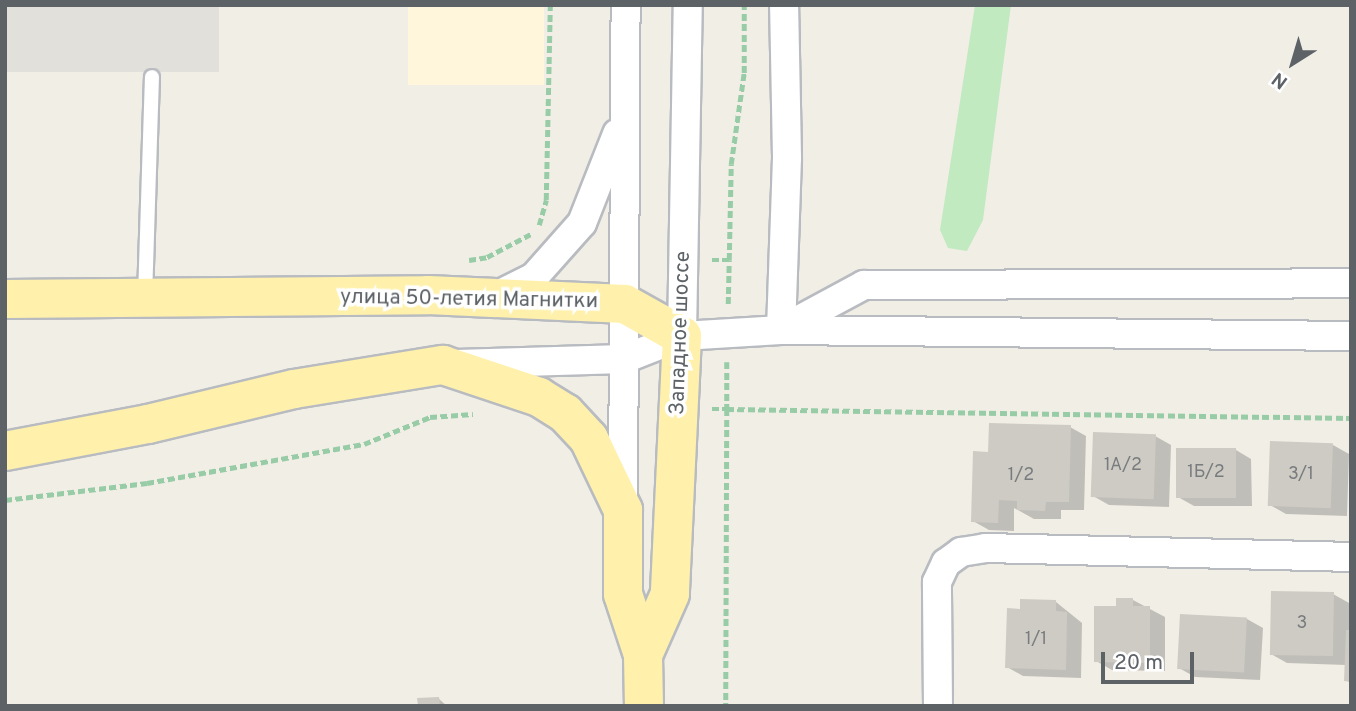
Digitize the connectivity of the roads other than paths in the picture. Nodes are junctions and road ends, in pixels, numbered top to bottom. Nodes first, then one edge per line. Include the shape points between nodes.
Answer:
1 (626, 5) edge
2 (688, 5) edge
3 (784, 5) edge
4 (152, 77) dead end
5 (625, 108) junction
6 (1351, 284) edge
7 (491, 298) junction
8 (5, 299) edge
9 (145, 299) junction
10 (625, 304) junction
11 (781, 330) junction
12 (682, 336) junction
13 (1351, 336) edge
14 (624, 359) junction
15 (443, 365) junction
16 (5, 452) edge
17 (623, 510) junction
18 (1351, 557) edge
19 (643, 655) junction
20 (644, 706) edge
21 (939, 706) edge

1 - 5 street, Западное шоссе
2 - 12 street, Западное шоссе
3 - 11 street via 788,157
4 - 9 lane
5 - 7 street, Западное шоссе via 600,187 563,249 534,277
5 - 10 street, Западное шоссе
6 - 11 street via 864,285
7 - 9 main road, улица 50-летия Магнитки
7 - 10 main road, улица 50-летия Магнитки
8 - 9 main road, улица 50-летия Магнитки
10 - 12 main road, улица 50-летия Магнитки
10 - 14 street, Западное шоссе
11 - 12 street
11 - 13 street
12 - 14 street
12 - 19 main road, Западное шоссе via 670,594
14 - 15 street
14 - 17 street, Западное шоссе
15 - 16 main road via 294,388 148,424
15 - 17 main road via 539,397 565,413 604,462
17 - 19 main road, Западное шоссе via 623,594
18 - 21 street via 985,548 961,552 946,564 937,582
19 - 20 main road, Западное шоссе

